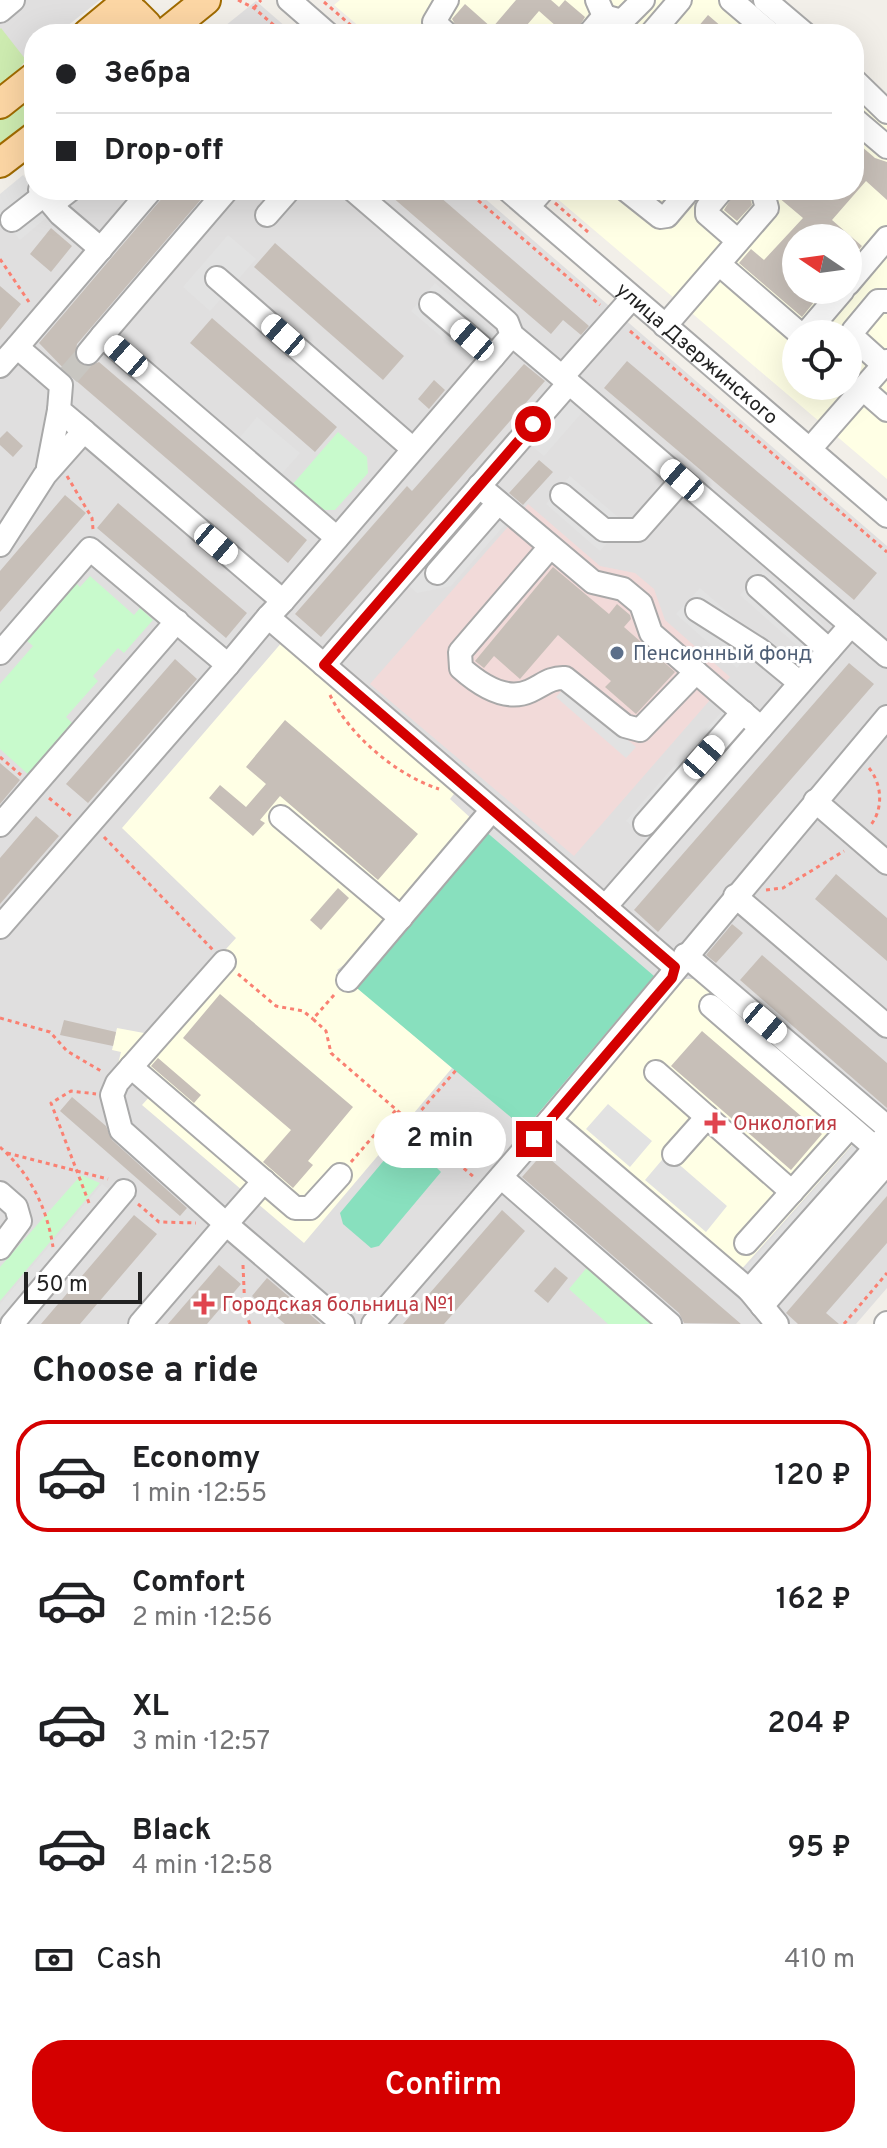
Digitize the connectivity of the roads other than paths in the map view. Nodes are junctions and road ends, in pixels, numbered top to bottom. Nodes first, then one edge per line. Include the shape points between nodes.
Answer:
1 (13, 0) edge
2 (206, 0) edge
3 (289, 0) edge
4 (447, 0) edge
5 (643, 0) edge
6 (680, 0) edge
7 (731, 0) edge
8 (765, 0) edge
9 (119, 8) edge
10 (600, 8) edge
11 (0, 11) edge
12 (99, 24) edge
13 (146, 24) edge
14 (176, 24) edge
15 (317, 24) edge
16 (436, 24) edge
17 (660, 24) edge
18 (759, 24) edge
19 (793, 24) edge
20 (24, 85) edge
21 (864, 90) edge
22 (0, 104) edge
23 (887, 112) edge
24 (864, 127) edge
25 (24, 145) edge
26 (887, 147) edge
27 (0, 163) edge
28 (31, 200) edge
29 (50, 200) edge
30 (143, 200) edge
31 (218, 200) edge
32 (280, 200) edge
33 (365, 200) edge
34 (536, 200) edge
35 (639, 200) edge
36 (681, 200) edge
37 (714, 200) edge
38 (765, 200) edge
39 (267, 215) dead end
40 (12, 220) dead end
41 (887, 238) edge
42 (738, 241) junction
43 (101, 249) junction
44 (719, 264) junction
45 (862, 267) edge
46 (217, 278) dead end
47 (632, 298) junction
48 (887, 301) edge
49 (431, 304) dead end
50 (831, 304) edge
51 (665, 326) junction
52 (512, 335) junction
53 (17, 347) junction
54 (493, 357) junction
55 (885, 363) edge
56 (0, 366) edge
57 (566, 380) junction
58 (863, 389) junction
59 (59, 410) junction
60 (887, 410) edge
61 (84, 431) junction
62 (413, 449) junction
63 (810, 449) junction
64 (52, 468) junction
65 (682, 480) junction
66 (479, 486) junction
67 (562, 495) dead end
68 (498, 503) junction
69 (887, 516) edge
70 (337, 538) junction
71 (0, 545) edge
72 (550, 547) junction
73 (437, 573) dead end
74 (758, 587) dead end
75 (276, 609) junction
76 (697, 610) dead end
77 (177, 621) junction
78 (851, 625) junction
79 (829, 650) junction
80 (0, 653) edge
81 (887, 656) edge
82 (228, 665) junction
83 (324, 665) junction
84 (696, 672) junction
85 (800, 683) junction
86 (743, 712) junction
87 (887, 717) edge
88 (761, 728) junction
89 (815, 801) junction
90 (492, 810) junction
91 (281, 817) dead end
92 (645, 824) dead end
93 (0, 825) edge
94 (887, 863) edge
95 (735, 896) junction
96 (605, 907) junction
97 (401, 918) junction
98 (0, 927) edge
99 (680, 961) junction
100 (224, 962) road end
101 (348, 980) road end
102 (711, 1006) dead end
103 (887, 1026) edge
104 (656, 1072) dead end
105 (120, 1076) junction
106 (707, 1117) junction
107 (550, 1120) junction
108 (850, 1127) junction
109 (887, 1127) edge
110 (884, 1151) edge
111 (674, 1154) dead end
112 (340, 1175) road end
113 (264, 1181) junction
114 (495, 1184) junction
115 (124, 1191) dead end
116 (792, 1192) junction
117 (0, 1193) edge
118 (234, 1231) junction
119 (746, 1243) dead end
120 (0, 1248) edge
121 (756, 1298) junction
122 (12, 1324) edge
123 (140, 1324) edge
124 (343, 1324) edge
125 (373, 1324) edge
126 (670, 1324) edge
127 (777, 1324) edge

1 - 11 street
2 - 14 main road
3 - 15 street
4 - 16 street
5 - 10 street via 622,21
6 - 17 street
7 - 18 street
8 - 19 street
9 - 12 main road
9 - 13 main road
20 - 22 main road
21 - 23 street
24 - 26 street
25 - 27 main road
28 - 40 street
29 - 43 street
30 - 43 street
31 - 70 street via 95,344
32 - 39 street
33 - 52 street via 507,322
34 - 47 street, улица Дзержинского
35 - 36 street via 660,217
37 - 42 street via 707,214
38 - 42 street via 767,208
41 - 45 street
42 - 44 street
43 - 53 street
44 - 50 street via 799,333 808,331
44 - 51 street
46 - 62 street
47 - 51 street, улица Дзержинского
47 - 57 street
48 - 55 street via 878,301 853,331 855,339
49 - 54 street
51 - 63 street, улица Дзержинского
52 - 54 street
52 - 57 street
53 - 56 street
53 - 59 street via 65,380
54 - 62 street
55 - 58 street
57 - 65 street
57 - 66 street
58 - 60 street
58 - 63 street
59 - 61 street
59 - 64 street
61 - 64 street
61 - 75 street
62 - 70 street
63 - 69 street, улица Дзержинского
64 - 71 street
65 - 67 street via 638,530 604,530
65 - 78 street
66 - 68 street
66 - 83 street
68 - 72 street
68 - 73 street
70 - 75 street
72 - 84 street via 593,582 623,589 641,604 651,633
72 - 84 street via 460,652 461,668 473,679 516,694 551,679 572,680 625,726 640,730
74 - 79 street
75 - 82 street
75 - 83 street
76 - 85 street
77 - 80 street via 90,549
77 - 82 street
77 - 93 street
78 - 79 street
78 - 81 street
79 - 85 street
82 - 98 street
83 - 90 street
84 - 86 street
85 - 88 street
86 - 88 street
86 - 92 street
87 - 89 street
88 - 96 street
89 - 94 street
89 - 95 street
90 - 96 street
90 - 97 street
91 - 97 street
95 - 99 street
95 - 103 street
96 - 99 street
97 - 101 street
99 - 107 street via 672,978
99 - 109 street
100 - 105 street
102 - 108 street
104 - 106 street
105 - 113 street
105 - 118 street via 112,1095 121,1130
106 - 111 street
106 - 116 street
107 - 114 street
107 - 121 street
108 - 110 street
108 - 116 street
110 - 121 street
112 - 113 street via 310,1208 301,1210
113 - 118 street
114 - 125 street
114 - 126 street
115 - 122 street
116 - 119 street
117 - 120 street via 16,1207 20,1221
118 - 123 street
118 - 124 street
121 - 127 street

